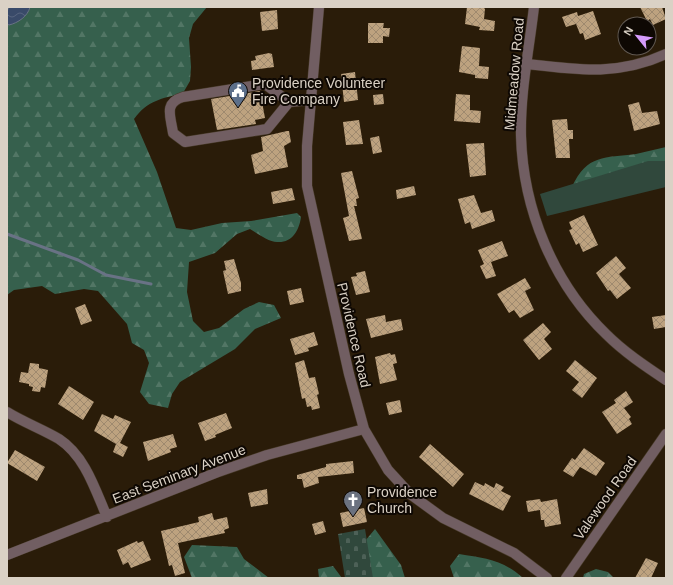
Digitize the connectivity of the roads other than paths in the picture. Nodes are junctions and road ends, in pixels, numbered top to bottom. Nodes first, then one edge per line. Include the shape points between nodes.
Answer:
1 (319, 7) edge
2 (534, 7) edge
3 (666, 54) edge
4 (527, 64) junction
5 (311, 100) junction
6 (289, 102) junction
7 (666, 380) edge
8 (7, 412) edge
9 (364, 429) junction
10 (666, 434) edge
11 (107, 517) junction
12 (7, 555) edge
13 (547, 578) edge
14 (566, 578) edge

1 - 5 street, Providence Road
2 - 4 street, Midmeadow Road
3 - 4 street via 631,67 607,70 584,71
4 - 7 street, Midmeadow Road via 521,136 527,185 539,231 552,260 586,312 624,351
5 - 6 street
5 - 9 street, Providence Road via 306,173 309,200 348,374
6 - 6 street via 267,128 185,142 173,133 171,103 183,97 265,84
8 - 11 street via 60,440 73,450 84,465
9 - 11 street, East Seminary Avenue via 267,455
9 - 13 street, Providence Road via 388,470 410,494 443,518 514,553
10 - 14 street, Valewood Road
11 - 12 street, East Seminary Avenue

